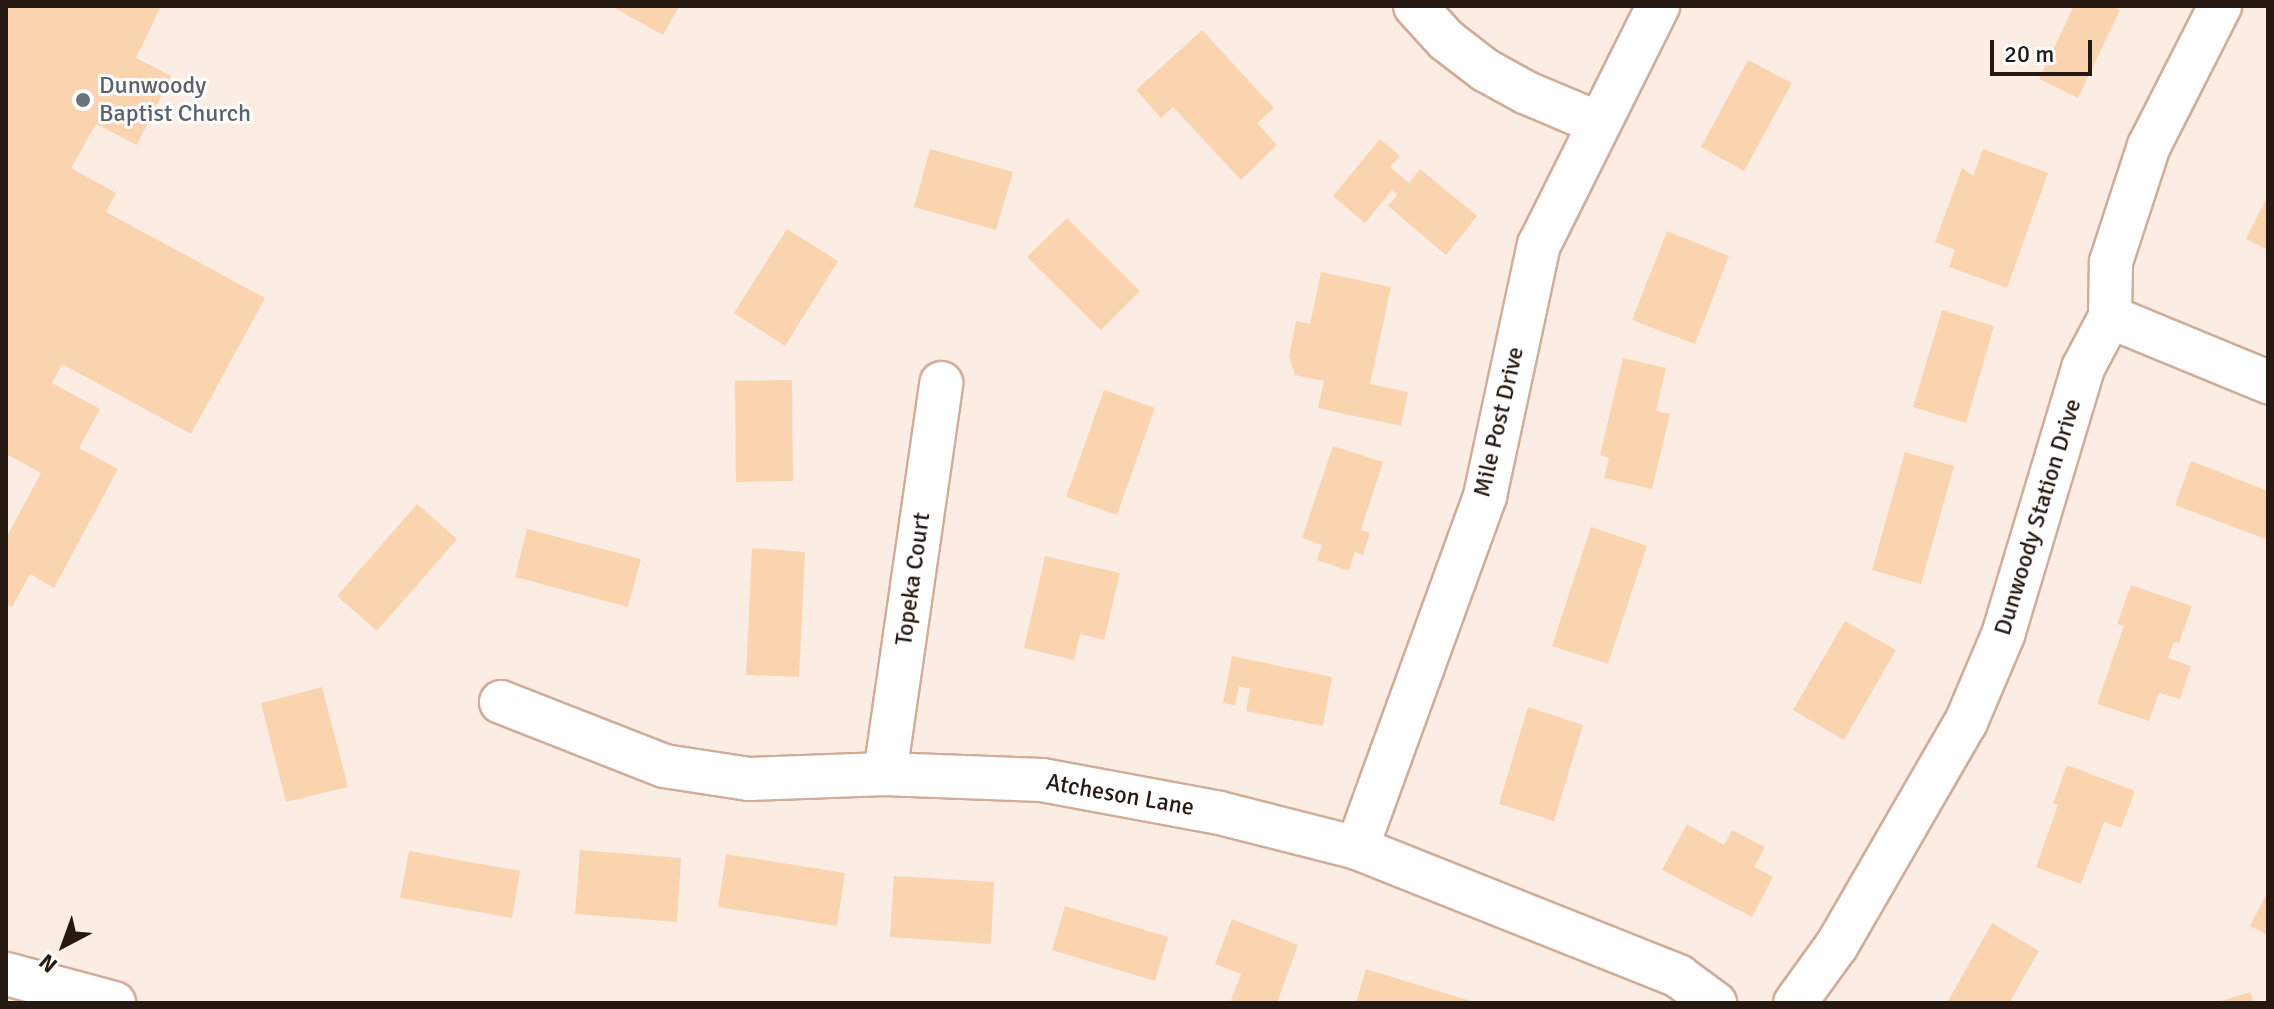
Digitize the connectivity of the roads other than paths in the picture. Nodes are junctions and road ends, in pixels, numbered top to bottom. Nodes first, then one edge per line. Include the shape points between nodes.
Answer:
1 (1415, 6) edge
2 (1658, 6) edge
3 (2220, 6) edge
4 (1598, 123) junction
5 (2110, 317) junction
6 (2268, 382) edge
7 (941, 383) dead end
8 (501, 702) dead end
9 (885, 774) junction
10 (1357, 848) junction
11 (6, 974) edge
12 (114, 1003) edge
13 (1715, 1003) edge
14 (1795, 1003) edge

1 - 4 street via 1446,40 1485,70
2 - 4 street, Mile Post Drive
3 - 5 street, Dunwoody Station Drive via 2149,146 2111,262
4 - 10 street, Mile Post Drive via 1539,245 1485,496
5 - 6 street
5 - 14 street, Dunwoody Station Drive via 2083,368 2003,635 1966,722 1837,945
7 - 9 street, Topeka Court
8 - 9 street, Atcheson Lane via 664,766 749,779
9 - 10 street, Atcheson Lane via 1042,780 1220,813
10 - 13 street, Atcheson Lane via 1678,976
11 - 12 street

